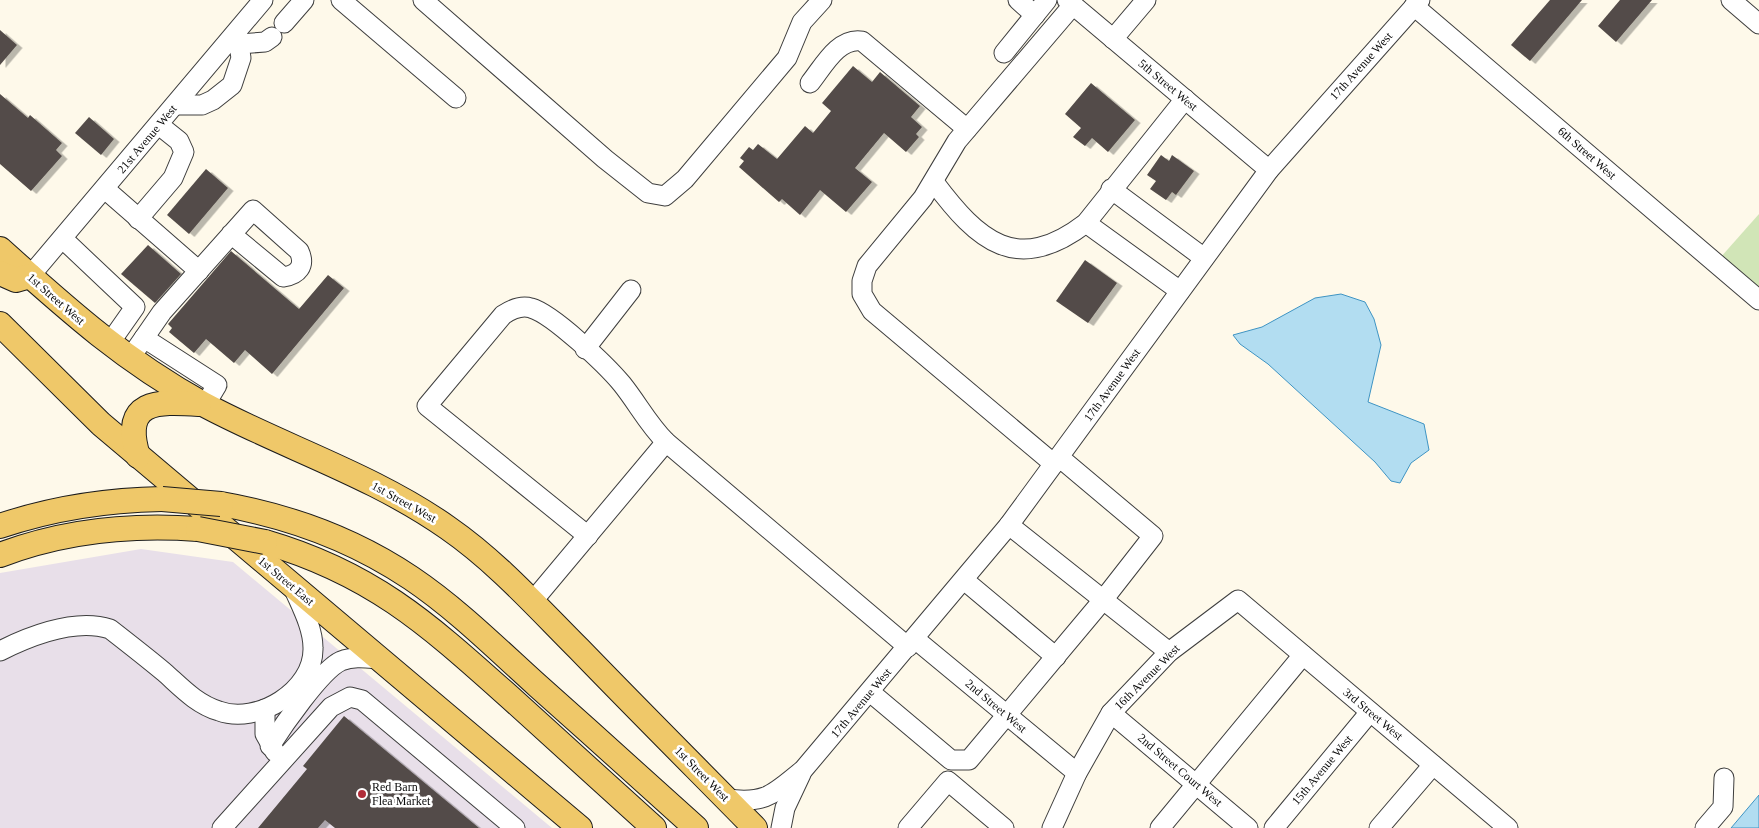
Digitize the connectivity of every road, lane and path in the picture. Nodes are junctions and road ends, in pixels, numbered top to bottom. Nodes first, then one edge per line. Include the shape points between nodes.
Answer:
1 (263, 0) edge
2 (304, 0) edge
3 (342, 0) edge
4 (423, 0) edge
5 (822, 0) edge
6 (1018, 0) edge
7 (1047, 0) edge
8 (1146, 0) edge
9 (1731, 0) edge
10 (1070, 2) edge
11 (1417, 3) edge
12 (1035, 15) junction
13 (1759, 24) edge
14 (238, 38) junction
15 (1113, 39) junction
16 (1004, 53) dead end
17 (810, 83) dead end
18 (456, 98) dead end
19 (1184, 100) junction
20 (176, 105) junction
21 (159, 125) junction
22 (967, 129) junction
23 (1269, 170) junction
24 (934, 182) junction
25 (105, 190) junction
26 (1111, 190) junction
27 (138, 219) junction
28 (1086, 223) junction
29 (231, 234) dead end
30 (63, 239) junction
31 (0, 249) edge
32 (1204, 258) junction
33 (199, 271) junction
34 (0, 273) edge
35 (30, 276) junction
36 (631, 290) dead end
37 (1180, 291) junction
38 (1759, 300) edge
39 (0, 324) edge
40 (144, 338) junction
41 (109, 344) junction
42 (585, 349) junction
43 (129, 359) junction
44 (205, 405) junction
45 (666, 442) junction
46 (138, 456) junction
47 (1056, 461) junction
48 (1009, 525) junction
49 (0, 526) edge
50 (588, 536) junction
51 (0, 556) edge
52 (964, 580) junction
53 (292, 586) junction
54 (1104, 600) junction
55 (1238, 600) joint
56 (532, 602) junction
57 (912, 643) junction
58 (0, 651) edge
59 (1169, 652) junction
60 (1303, 655) junction
61 (1056, 657) junction
62 (379, 659) junction
63 (870, 692) junction
64 (265, 709) junction
65 (1370, 712) junction
66 (1111, 713) junction
67 (1007, 715) junction
68 (270, 746) junction
69 (951, 760) junction
70 (284, 761) junction
71 (1433, 765) junction
72 (803, 770) junction
73 (1077, 773) junction
74 (1724, 778) dead end
75 (948, 781) junction
76 (1197, 785) junction
77 (726, 799) junction
78 (1498, 825) edge
79 (222, 828) edge
80 (515, 828) edge
81 (580, 828) edge
82 (654, 828) edge
83 (696, 828) edge
84 (755, 828) edge
85 (781, 828) edge
86 (908, 828) edge
87 (1004, 828) edge
88 (1052, 828) edge
89 (1160, 828) edge
90 (1248, 828) edge
91 (1274, 828) edge
92 (1379, 828) edge
93 (1705, 828) edge

1 - 14 street, 21st Avenue West
2 - 14 street via 265,42
3 - 18 street
4 - 5 street via 605,159 648,193 665,196 685,179 787,58 802,22
6 - 12 street
7 - 12 street
8 - 15 street
9 - 13 street
10 - 15 street, 5th Street West
10 - 22 street
11 - 23 street, 17th Avenue West
11 - 38 street, 6th Street West
12 - 16 street
14 - 20 street, 21st Avenue West
14 - 20 street via 241,58 227,89 202,105
15 - 19 street, 5th Street West
17 - 22 street via 842,46 849,41 862,42
19 - 23 street, 5th Street West
19 - 26 street
20 - 21 street, 21st Avenue West
21 - 25 street, 21st Avenue West
21 - 27 street via 178,141 184,152 173,178
22 - 24 street
23 - 32 street, 17th Avenue West
24 - 28 street via 954,208 979,232 1000,246 1022,250 1046,245 1068,237
24 - 47 street via 867,266 862,281 864,301 932,363
25 - 27 street
25 - 30 street, 21st Avenue West
26 - 28 street
26 - 32 street
27 - 33 street
28 - 37 street
29 - 33 street
30 - 35 street, 21st Avenue West
30 - 41 street via 135,307
31 - 35 main road, 1st Street West
32 - 37 street, 17th Avenue West
33 - 40 street via 162,312
34 - 35 main road via 16,280
35 - 41 main road, 1st Street West
36 - 42 street
37 - 47 street, 17th Avenue West
39 - 46 main road, 1st Street East via 65,391
40 - 43 street
40 - 44 street via 217,385
41 - 43 main road, 1st Street West
42 - 45 street, 2nd Street West via 622,385 645,420
42 - 50 street, 2nd Street West via 538,311 520,307 510,310 428,406
43 - 44 main road, 1st Street West
44 - 46 main road via 163,402 145,408 134,428
44 - 56 main road, 1st Street West via 425,512 480,553
45 - 50 street
45 - 57 street, 2nd Street West
46 - 53 main road, 1st Street East
47 - 48 street, 17th Avenue West
47 - 54 street via 1153,536
48 - 52 street, 17th Avenue West
48 - 54 street
49 - 83 main road, bridge via 88,504 162,499 221,504 319,530 366,551 412,578 471,626
50 - 56 street
51 - 82 main road, bridge via 55,538 105,529 158,527 198,529 265,542 305,554 353,576 417,616
52 - 57 street, 17th Avenue West
52 - 61 street
53 - 62 main road, 1st Street East
53 - 64 street via 309,625 312,660 298,684 285,697
54 - 59 street
54 - 61 street
55 - 59 street, 16th Avenue West
55 - 60 street, 3rd Street West
56 - 77 main road, 1st Street West
57 - 63 street, 17th Avenue West
57 - 67 street, 2nd Street West
58 - 64 street via 23,640 94,624 110,629 195,700 219,712 238,714
59 - 66 street, 16th Avenue West
60 - 65 street, 3rd Street West
60 - 76 street
61 - 67 street
62 - 68 street via 357,657 340,662 302,701
62 - 81 main road, 1st Street East
63 - 69 street
63 - 72 street, 17th Avenue West
64 - 68 street via 265,734
65 - 71 street, 3rd Street West
65 - 91 street, 15th Avenue West
66 - 73 street, 16th Avenue West
66 - 76 street, 2nd Street Court West
67 - 69 street via 968,760
67 - 73 street, 2nd Street West
68 - 70 street
69 - 75 street
70 - 79 street
70 - 80 street via 331,707 350,697 362,700
71 - 78 street, 3rd Street West
71 - 92 street
72 - 77 street, 17th Avenue West via 761,800
72 - 85 street, 17th Avenue West via 785,808
73 - 88 street, 16th Avenue West
74 - 93 street via 1723,807
75 - 86 street
75 - 87 street
76 - 89 street
76 - 90 street, 2nd Street Court West
77 - 84 main road, 1st Street West

